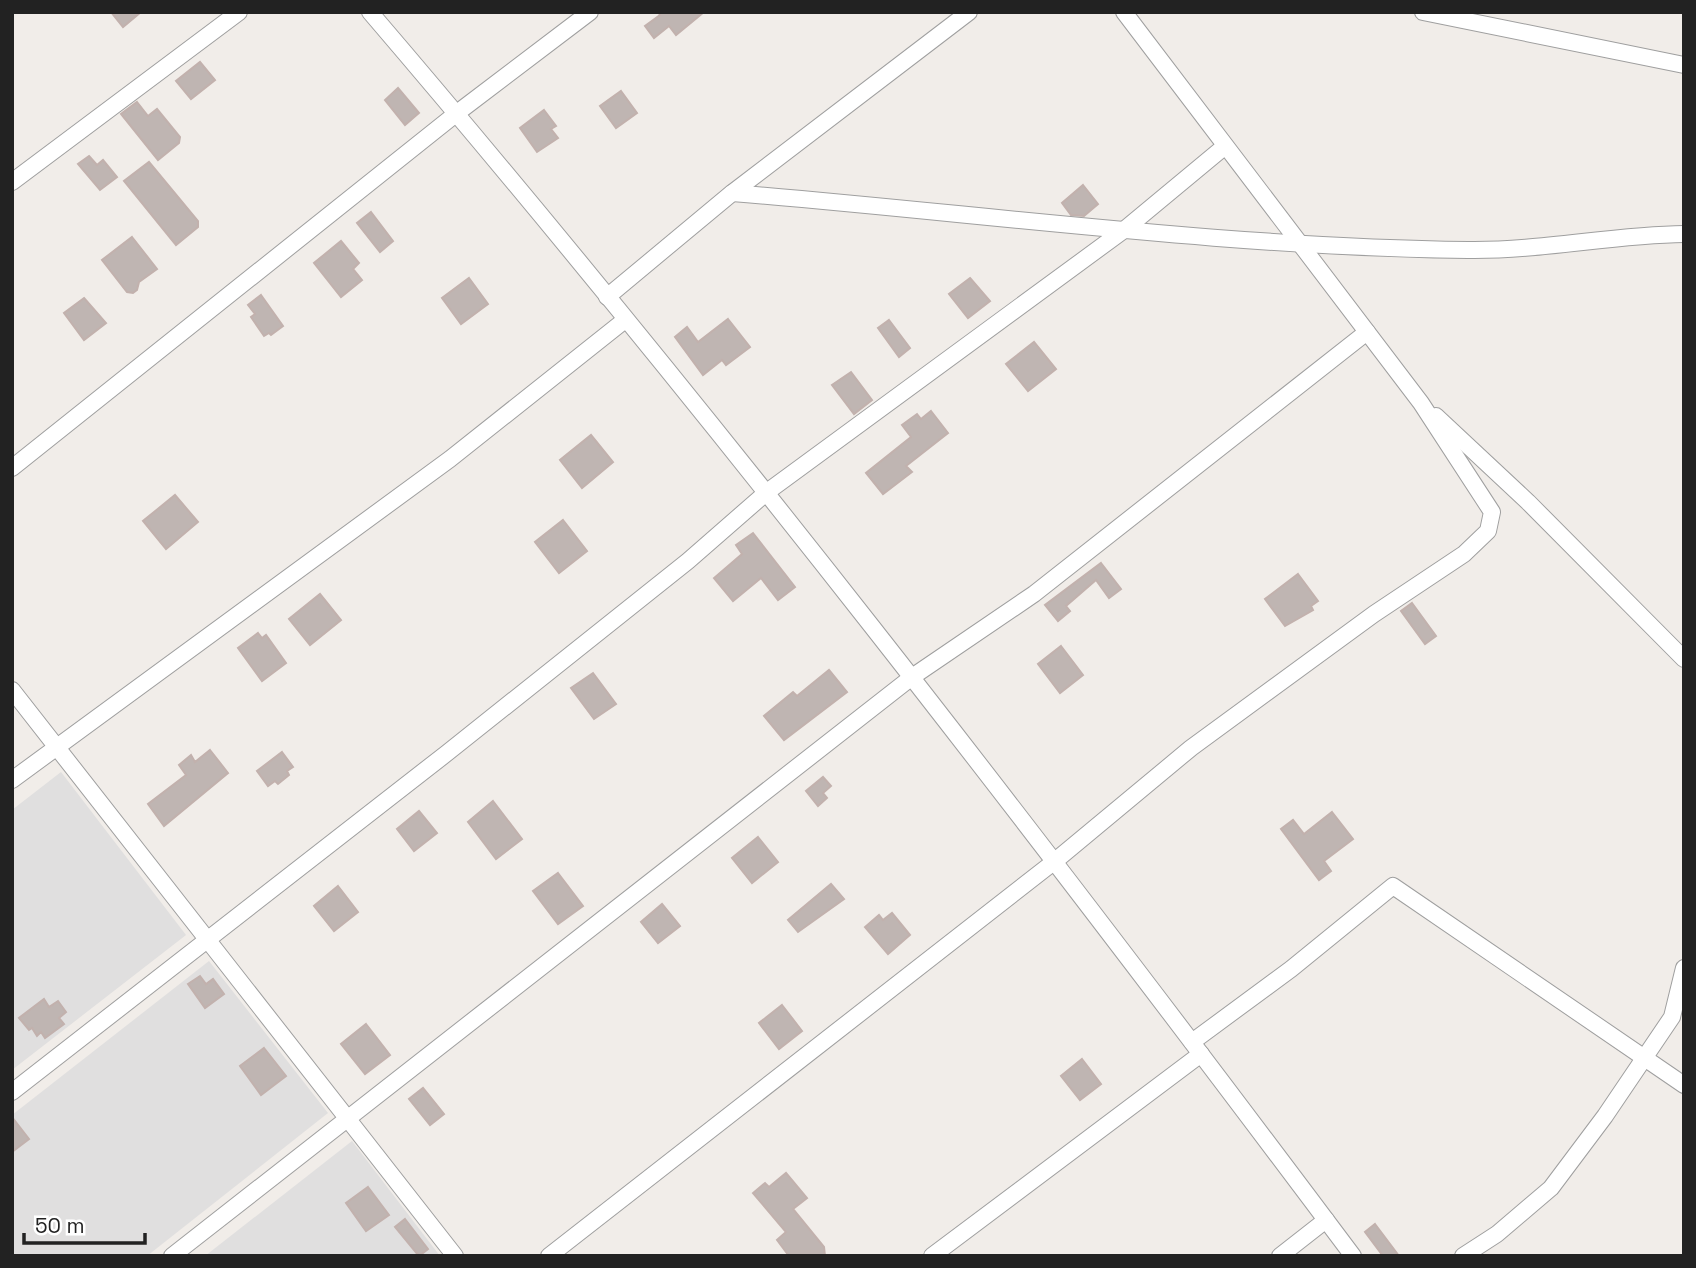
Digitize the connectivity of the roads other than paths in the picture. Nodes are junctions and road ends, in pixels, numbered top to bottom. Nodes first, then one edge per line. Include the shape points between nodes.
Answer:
1 (239, 12) edge
2 (370, 12) edge
3 (590, 12) edge
4 (969, 12) edge
5 (1125, 12) edge
6 (1423, 12) edge
7 (1684, 65) edge
8 (457, 113) junction
9 (1224, 147) junction
10 (12, 182) edge
11 (732, 193) junction
12 (1124, 230) junction
13 (1684, 234) edge
14 (1298, 243) junction
15 (607, 297) junction
16 (625, 320) junction
17 (1367, 332) junction
18 (1421, 403) junction
19 (12, 468) edge
20 (767, 492) junction
21 (1684, 659) edge
22 (912, 677) junction
23 (12, 690) edge
24 (57, 748) junction
25 (12, 780) edge
26 (1055, 861) junction
27 (206, 940) junction
28 (1684, 968) edge
29 (1197, 1048) junction
30 (1645, 1058) junction
31 (1684, 1085) edge
32 (12, 1092) edge
33 (345, 1119) junction
34 (1326, 1220) junction
35 (172, 1256) edge
36 (455, 1256) edge
37 (549, 1256) edge
38 (932, 1256) edge
39 (1280, 1256) edge
40 (1353, 1256) edge
41 (1463, 1256) edge

1 - 10 street
2 - 8 street
3 - 8 street
4 - 11 street
5 - 9 street
6 - 7 street
8 - 15 street
8 - 19 street
9 - 12 street
9 - 14 street
11 - 12 street
11 - 15 street
12 - 14 street
12 - 20 street
13 - 14 street via 1534,250
14 - 17 street
15 - 16 street
16 - 20 street
16 - 24 street via 450,459
17 - 18 street
17 - 22 street via 1034,594
18 - 21 street via 1528,502
18 - 26 street via 1492,512 1488,531 1464,554 1191,748
20 - 22 street
20 - 27 street via 677,570
22 - 26 street
22 - 33 street
23 - 24 street
24 - 25 street
24 - 27 street
26 - 29 street
26 - 37 street
27 - 32 street
27 - 33 street
28 - 30 street via 1672,1017
29 - 30 street via 1393,886
29 - 34 street
29 - 38 street
30 - 31 street
30 - 41 street via 1551,1188
33 - 35 street
33 - 36 street
34 - 39 street
34 - 40 street

